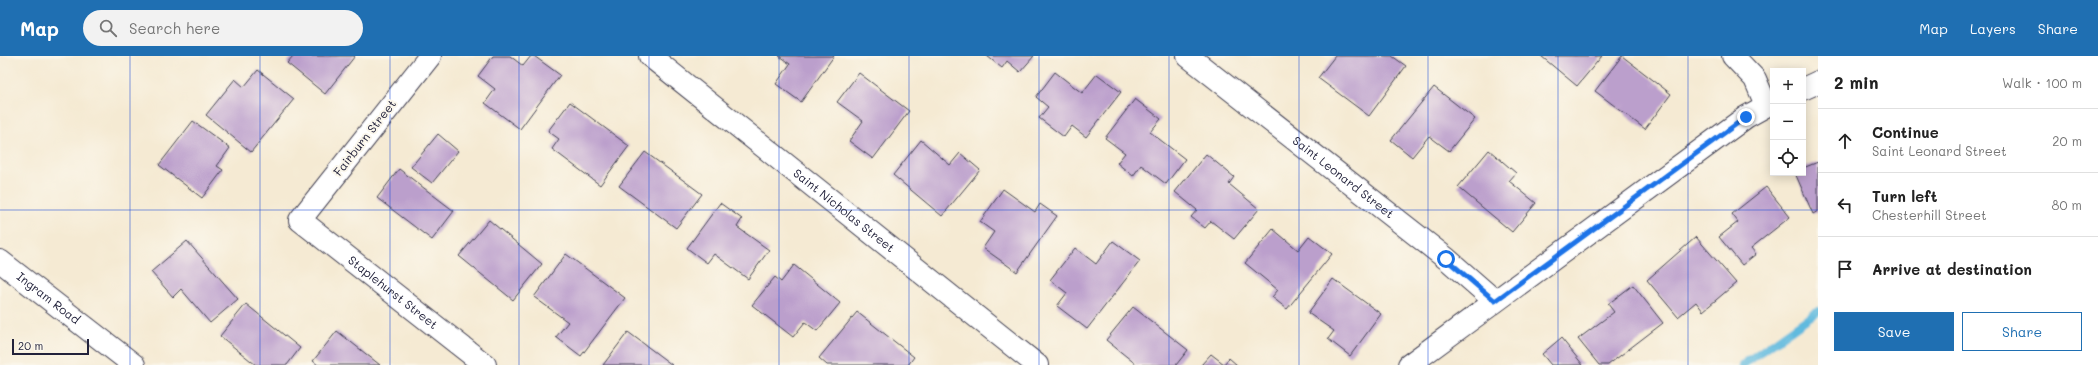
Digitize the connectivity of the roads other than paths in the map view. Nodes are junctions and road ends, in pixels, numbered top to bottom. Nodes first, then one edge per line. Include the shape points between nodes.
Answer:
1 (430, 56) edge
2 (650, 56) edge
3 (1188, 56) edge
4 (1733, 56) edge
5 (1818, 82) edge
6 (1806, 88) edge
7 (1770, 104) edge
8 (300, 220) joint
9 (0, 261) edge
10 (1495, 301) junction
11 (134, 365) edge
12 (485, 365) edge
13 (1037, 365) edge
14 (1409, 365) edge

1 - 8 street, Fairburn Street
2 - 13 street, Saint Nicholas Street
3 - 10 street, Saint Leonard Street via 1446,259
4 - 7 street via 1755,79
5 - 6 street
7 - 10 street via 1746,117
8 - 12 street, Staplehurst Street
9 - 11 street, Ingram Road
10 - 14 street

